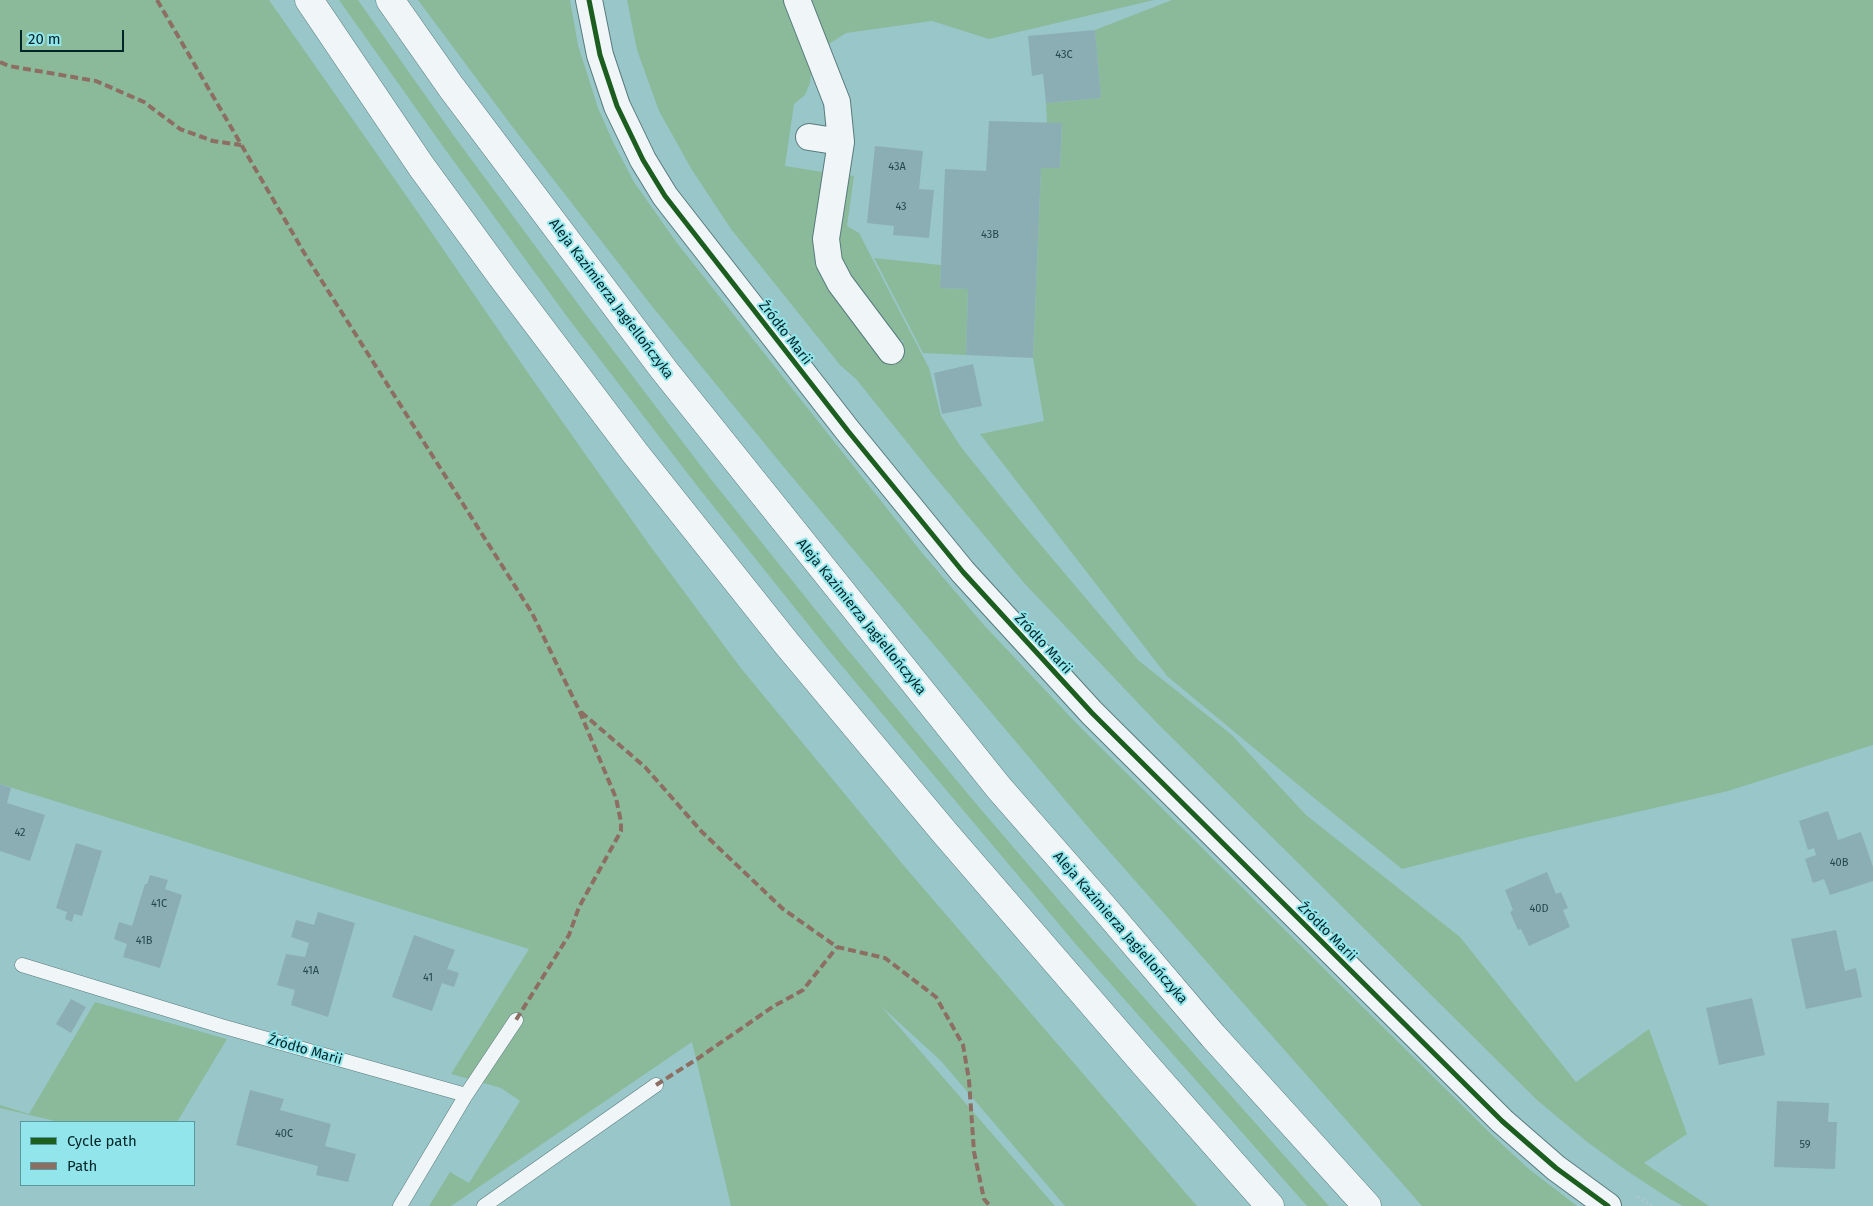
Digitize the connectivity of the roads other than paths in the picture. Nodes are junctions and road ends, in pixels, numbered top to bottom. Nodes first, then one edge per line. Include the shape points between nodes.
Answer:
1 (309, 0) edge
2 (390, 0) edge
3 (589, 0) edge
4 (798, 0) edge
5 (809, 137) dead end
6 (841, 142) junction
7 (891, 351) dead end
8 (22, 965) dead end
9 (516, 1020) dead end
10 (656, 1085) dead end
11 (466, 1095) junction
12 (400, 1206) edge
13 (484, 1206) edge
14 (1270, 1206) edge
15 (1367, 1206) edge
16 (1608, 1206) edge

1 - 14 highway via 502,277 787,644 945,833
2 - 15 highway, Aleja Kazimierza Jagiellończyka via 451,87 664,370 999,788 1213,1036
3 - 16 street, Źródło Marii via 600,55 617,106 665,196 945,550 1092,713 1502,1121 1556,1168
4 - 6 street via 837,102
5 - 6 street
6 - 7 street via 826,239 829,262 840,283
8 - 11 lane, Źródło Marii via 221,1026
9 - 11 lane
10 - 13 lane
11 - 12 lane

